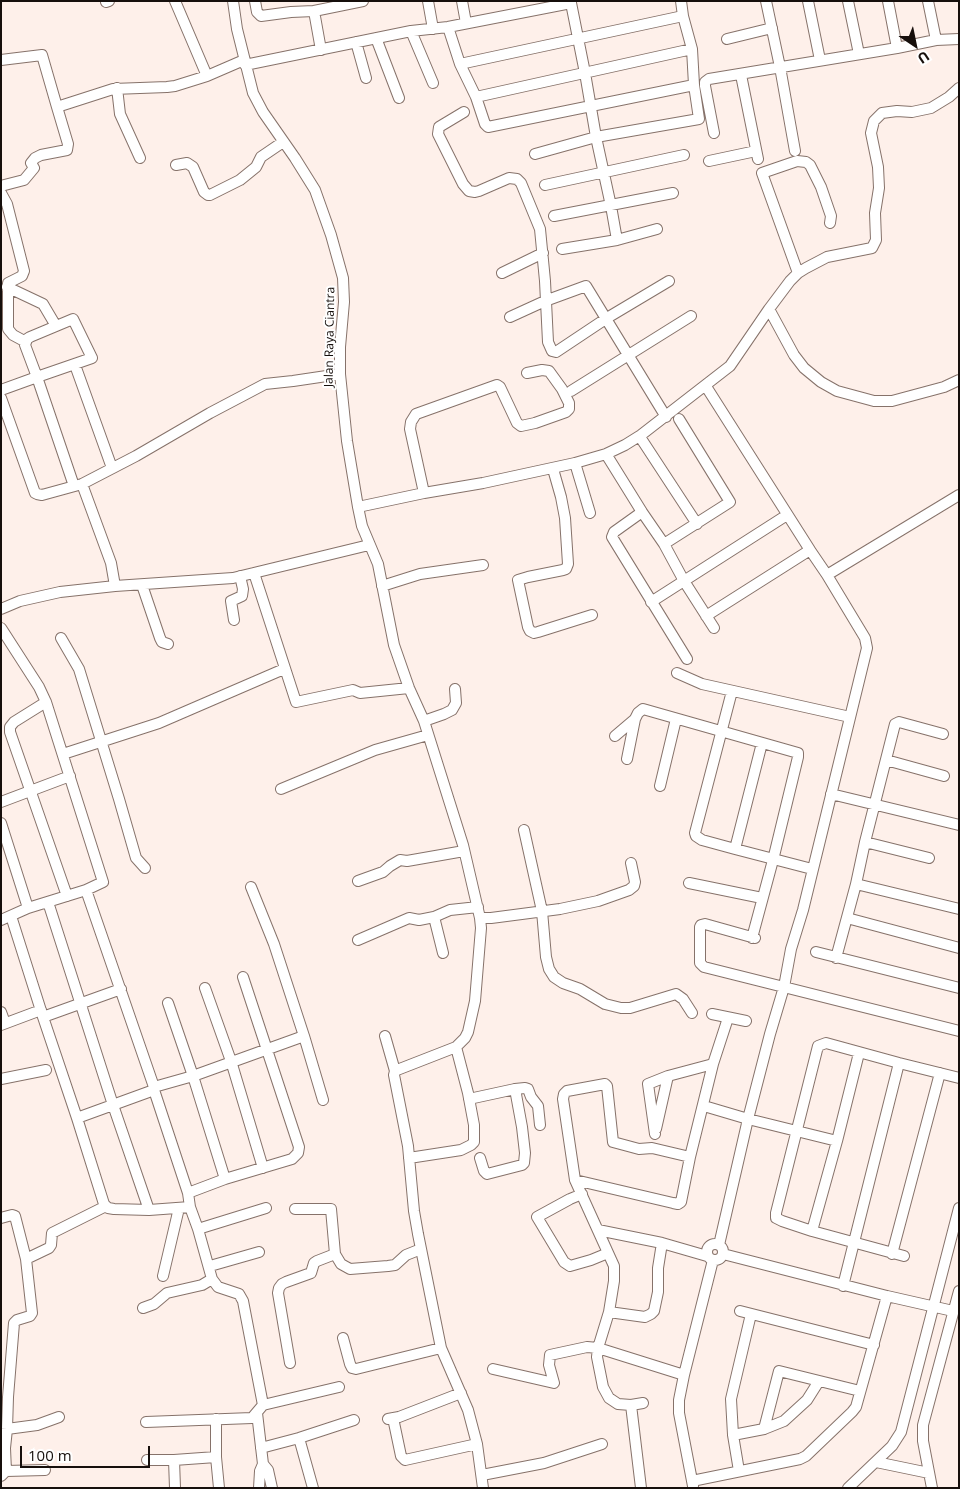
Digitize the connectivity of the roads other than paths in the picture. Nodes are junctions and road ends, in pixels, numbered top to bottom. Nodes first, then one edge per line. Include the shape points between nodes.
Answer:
1 (175, 1) edge
2 (233, 1) edge
3 (255, 1) edge
4 (289, 1) edge
5 (363, 1) edge
6 (428, 1) edge
7 (462, 1) edge
8 (681, 1) edge
9 (766, 1) edge
10 (808, 1) edge
11 (848, 1) edge
12 (888, 1) edge
13 (928, 1) edge
14 (575, 2) edge
15 (326, 5) edge
16 (314, 11) junction
17 (291, 12) junction
18 (683, 16) junction
19 (466, 23) junction
20 (448, 27) junction
21 (772, 28) junction
22 (433, 29) junction
23 (411, 31) junction
24 (376, 38) junction
25 (578, 39) junction
26 (727, 39) dead end
27 (959, 39) edge
28 (936, 40) junction
29 (356, 42) junction
30 (896, 48) junction
31 (692, 49) junction
32 (322, 50) junction
33 (858, 54) junction
34 (1, 60) edge
35 (820, 60) junction
36 (245, 62) junction
37 (460, 64) junction
38 (780, 67) junction
39 (586, 73) junction
40 (741, 75) junction
41 (207, 76) junction
42 (366, 78) dead end
43 (433, 83) dead end
44 (694, 85) junction
45 (117, 88) junction
46 (959, 88) edge
47 (476, 97) junction
48 (399, 98) dead end
49 (57, 107) junction
50 (591, 107) junction
51 (464, 112) dead end
52 (714, 133) dead end
53 (596, 138) junction
54 (283, 142) junction
55 (795, 151) dead end
56 (535, 154) dead end
57 (684, 155) dead end
58 (140, 158) dead end
59 (709, 161) dead end
60 (176, 165) dead end
61 (603, 172) junction
62 (545, 185) dead end
63 (1, 186) edge
64 (1, 193) edge
65 (673, 193) dead end
66 (4, 205) edge
67 (612, 206) junction
68 (554, 216) dead end
69 (830, 223) dead end
70 (657, 229) dead end
71 (617, 240) junction
72 (562, 249) dead end
73 (543, 254) junction
74 (502, 273) dead end
75 (798, 273) junction
76 (668, 281) dead end
77 (7, 287) junction
78 (545, 301) junction
79 (769, 309) junction
80 (691, 316) dead end
81 (510, 317) dead end
82 (607, 318) junction
83 (56, 326) junction
84 (26, 342) junction
85 (629, 355) junction
86 (75, 365) junction
87 (526, 373) dead end
88 (340, 374) junction
89 (37, 377) junction
90 (959, 380) edge
91 (707, 388) dead end
92 (1, 390) edge
93 (571, 391) dead end
94 (1, 398) edge
95 (666, 416) junction
96 (678, 419) dead end
97 (642, 440) dead end
98 (606, 454) junction
99 (575, 463) junction
100 (112, 468) junction
101 (553, 468) junction
102 (78, 485) junction
103 (424, 493) junction
104 (959, 495) edge
105 (358, 507) junction
106 (642, 512) junction
107 (590, 513) dead end
108 (787, 515) junction
109 (697, 524) junction
110 (664, 544) junction
111 (369, 545) junction
112 (810, 550) junction
113 (483, 565) dead end
114 (254, 573) junction
115 (827, 575) junction
116 (240, 576) junction
117 (684, 580) junction
118 (142, 585) junction
119 (114, 586) junction
120 (382, 586) junction
121 (651, 602) junction
122 (1, 609) edge
123 (592, 615) dead end
124 (706, 616) junction
125 (234, 620) dead end
126 (1, 628) edge
127 (714, 628) dead end
128 (61, 638) dead end
129 (168, 644) dead end
130 (687, 659) dead end
131 (284, 669) junction
132 (677, 673) dead end
133 (409, 688) junction
134 (455, 689) dead end
135 (732, 691) junction
136 (46, 702) junction
137 (850, 717) junction
138 (676, 718) junction
139 (635, 719) junction
140 (424, 721) junction
141 (720, 732) junction
142 (943, 734) dead end
143 (428, 735) junction
144 (615, 736) dead end
145 (101, 741) junction
146 (762, 743) junction
147 (63, 754) junction
148 (628, 759) dead end
149 (886, 760) junction
150 (70, 776) junction
151 (944, 776) dead end
152 (660, 786) dead end
153 (281, 789) dead end
154 (31, 791) junction
155 (831, 794) junction
156 (1, 802) edge
157 (875, 804) junction
158 (1, 823) edge
159 (959, 825) edge
160 (524, 830) dead end
161 (865, 842) junction
162 (735, 850) junction
163 (464, 851) junction
164 (929, 858) dead end
165 (773, 860) junction
166 (632, 863) dead end
167 (145, 868) dead end
168 (812, 868) junction
169 (358, 881) dead end
170 (689, 883) dead end
171 (856, 884) junction
172 (251, 887) dead end
173 (86, 890) junction
174 (67, 896) junction
175 (762, 898) junction
176 (48, 902) junction
177 (478, 907) junction
178 (28, 908) junction
179 (959, 909) edge
180 (542, 911) junction
181 (434, 917) junction
182 (6, 918) edge
183 (480, 918) junction
184 (847, 918) junction
185 (358, 940) dead end
186 (959, 948) edge
187 (816, 952) dead end
188 (443, 953) dead end
189 (836, 958) junction
190 (243, 977) dead end
191 (784, 986) junction
192 (204, 988) dead end
193 (959, 988) edge
194 (121, 989) junction
195 (81, 1003) junction
196 (168, 1003) dead end
197 (1, 1012) edge
198 (692, 1013) dead end
199 (42, 1014) junction
200 (712, 1014) dead end
201 (728, 1018) junction
202 (746, 1021) dead end
203 (3, 1024) edge
204 (958, 1028) edge
205 (304, 1036) junction
206 (385, 1036) dead end
207 (456, 1048) junction
208 (266, 1050) junction
209 (859, 1053) junction
210 (231, 1061) junction
211 (898, 1063) junction
212 (713, 1064) junction
213 (46, 1070) dead end
214 (395, 1071) junction
215 (940, 1073) junction
216 (193, 1076) junction
217 (668, 1076) junction
218 (959, 1078) edge
219 (1, 1079) edge
220 (154, 1089) junction
221 (515, 1089) junction
222 (469, 1099) junction
223 (323, 1100) dead end
224 (113, 1105) junction
225 (704, 1106) junction
226 (78, 1118) junction
227 (748, 1120) junction
228 (540, 1125) dead end
229 (796, 1132) junction
230 (654, 1134) junction
231 (837, 1141) junction
232 (652, 1148) junction
233 (690, 1157) junction
234 (409, 1158) junction
235 (480, 1158) dead end
236 (263, 1168) junction
237 (225, 1179) junction
238 (575, 1180) junction
239 (188, 1194) junction
240 (582, 1194) junction
241 (106, 1206) junction
242 (190, 1207) junction
243 (179, 1208) junction
244 (266, 1208) dead end
245 (959, 1208) edge
246 (295, 1209) dead end
247 (148, 1210) junction
248 (1, 1218) edge
249 (198, 1229) junction
250 (598, 1230) junction
251 (812, 1231) junction
252 (854, 1242) junction
253 (662, 1243) junction
254 (421, 1249) junction
255 (721, 1250) junction
256 (259, 1252) dead end
257 (608, 1253) junction
258 (335, 1254) junction
259 (892, 1254) junction
260 (904, 1256) dead end
261 (710, 1258) junction
262 (26, 1259) junction
263 (210, 1266) junction
264 (163, 1276) dead end
265 (212, 1279) junction
266 (843, 1286) junction
267 (959, 1291) edge
268 (886, 1296) junction
269 (933, 1306) junction
270 (143, 1308) dead end
271 (740, 1311) dead end
272 (953, 1311) junction
273 (609, 1312) junction
274 (751, 1314) junction
275 (343, 1338) dead end
276 (874, 1345) junction
277 (442, 1348) junction
278 (598, 1348) junction
279 (290, 1363) dead end
280 (494, 1368) dead end
281 (684, 1375) junction
282 (818, 1381) junction
283 (339, 1387) dead end
284 (860, 1391) junction
285 (462, 1393) junction
286 (643, 1403) dead end
287 (631, 1405) junction
288 (260, 1409) junction
289 (59, 1417) dead end
290 (216, 1419) junction
291 (354, 1420) dead end
292 (146, 1422) dead end
293 (7, 1429) junction
294 (764, 1429) junction
295 (733, 1435) junction
296 (299, 1438) junction
297 (477, 1444) junction
298 (602, 1444) dead end
299 (261, 1448) junction
300 (216, 1457) junction
301 (146, 1460) dead end
302 (174, 1460) junction
303 (876, 1462) junction
304 (263, 1464) junction
305 (45, 1470) dead end
306 (739, 1471) junction
307 (929, 1473) junction
308 (4, 1474) edge
309 (482, 1475) junction
310 (693, 1484) edge
311 (851, 1487) edge
312 (175, 1488) edge
313 (219, 1488) edge
314 (259, 1488) edge
315 (272, 1488) edge
316 (313, 1488) edge
317 (483, 1488) edge
318 (641, 1488) edge
319 (932, 1488) edge

1 - 41 street
2 - 36 street, Jalan Raya Ciantra
3 - 17 street via 261,16
4 - 17 street
5 - 15 street
6 - 22 street
7 - 19 street
8 - 18 street
9 - 21 street
10 - 35 street
11 - 33 street
12 - 30 street
13 - 28 street
14 - 19 street
14 - 25 street
15 - 16 street
16 - 17 street
16 - 32 street
18 - 25 street
18 - 31 street
19 - 20 street
20 - 22 street
20 - 37 street
21 - 26 street
21 - 38 street
22 - 23 street
23 - 24 street
23 - 43 street
24 - 29 street
24 - 48 street
25 - 37 street
25 - 39 street
27 - 28 street
28 - 30 street
29 - 32 street
29 - 42 street
30 - 33 street
31 - 39 street
31 - 44 street
32 - 36 street
33 - 35 street
34 - 49 street via 43,56
35 - 38 street
36 - 41 street
36 - 54 street, Jalan Raya Ciantra via 253,93
37 - 47 street
38 - 40 street
38 - 55 street
39 - 47 street
39 - 50 street
40 - 52 street via 705,82
40 - 59 street via 757,155
41 - 45 street via 167,88
44 - 50 street
44 - 53 street via 699,119
45 - 49 street
45 - 58 street via 120,114
46 - 75 street via 931,108 882,113 874,120 871,133 879,188 874,246 869,250 827,258
47 - 50 street via 488,127
49 - 63 street via 68,149 35,158 30,163 34,168 24,180
50 - 53 street
51 - 73 street via 440,125 437,131 463,184 475,192 509,178 520,181 540,229
53 - 56 street
53 - 61 street
54 - 60 street via 261,157 256,168 240,180 210,195 204,192 193,167 186,163
54 - 88 street, Jalan Raya Ciantra via 315,190 343,278
57 - 61 street
61 - 62 street
61 - 67 street
64 - 66 street
65 - 67 street
66 - 77 street via 24,271
67 - 68 street
67 - 71 street
69 - 75 street via 821,187 806,162 798,160 762,173
70 - 71 street
71 - 72 street
73 - 74 street
73 - 78 street
75 - 79 street
76 - 82 street
77 - 83 street via 43,304
77 - 84 street via 8,329
78 - 81 street
78 - 82 street via 586,286
78 - 82 street via 548,342 553,352
79 - 90 street via 800,363 837,391 874,401 892,401
79 - 95 street via 730,366
80 - 85 street
82 - 85 street
83 - 84 street via 30,337
83 - 86 street via 73,319 92,358
84 - 89 street
85 - 93 street
85 - 95 street
86 - 89 street
86 - 100 street
87 - 103 street via 549,371 562,389 569,409 521,426 497,385 416,414 410,429
88 - 100 street via 265,384
88 - 105 street, Jalan Raya Ciantra
89 - 92 street
89 - 102 street
91 - 108 street
94 - 102 street via 36,494
95 - 98 street via 625,445
96 - 109 street via 730,502
97 - 109 street
98 - 99 street
98 - 106 street
99 - 101 street
99 - 107 street
100 - 102 street
101 - 103 street
101 - 123 street via 565,518 568,564 563,570 518,580 528,627 530,631 538,632
102 - 119 street via 111,563
103 - 105 street
104 - 115 street
105 - 111 street, Jalan Raya Ciantra
106 - 110 street
106 - 121 street via 614,532 612,537
108 - 112 street
108 - 117 street
109 - 110 street
110 - 117 street
111 - 114 street
111 - 120 street, Jalan Raya Ciantra via 378,564
112 - 115 street
112 - 124 street
113 - 120 street via 420,574
114 - 116 street
114 - 131 street
115 - 137 street via 867,644
116 - 118 street
116 - 125 street via 242,596 231,601
117 - 121 street
117 - 124 street
118 - 119 street
118 - 129 street via 160,638
119 - 122 street via 20,600
120 - 133 street, Jalan Raya Ciantra via 394,645
121 - 130 street
124 - 127 street
126 - 136 street
128 - 145 street via 79,669
131 - 133 street via 297,702 353,690 360,693
131 - 145 street via 159,723
132 - 135 street via 702,684
133 - 140 street, Jalan Raya Ciantra
134 - 140 street via 456,703 452,710
135 - 137 street
135 - 141 street
136 - 147 street
136 - 154 street via 14,722 10,730
137 - 155 street
138 - 139 street via 644,709
138 - 141 street
138 - 152 street
139 - 144 street
139 - 148 street
140 - 143 street, Jalan Raya Ciantra
141 - 146 street
141 - 162 street via 695,834 702,840
142 - 149 street via 896,722
143 - 153 street via 375,750
143 - 163 street, Jalan Raya Ciantra
145 - 147 street
145 - 167 street via 136,858
146 - 162 street
146 - 165 street via 798,754
147 - 150 street
149 - 151 street
149 - 157 street
150 - 154 street
150 - 173 street via 103,882
154 - 156 street
154 - 174 street
155 - 157 street
155 - 168 street
157 - 159 street
157 - 161 street
158 - 178 street
160 - 180 street
161 - 164 street
161 - 171 street
162 - 165 street
163 - 169 street via 400,860 383,872
163 - 177 street, Jalan Raya Ciantra
165 - 168 street
165 - 175 street
166 - 180 street via 635,882 629,890 598,901
168 - 191 street
170 - 175 street
171 - 179 street
171 - 184 street
172 - 205 street via 274,944
173 - 174 street
173 - 194 street
174 - 176 street
175 - 191 street via 753,938 701,925 700,963 704,967
176 - 178 street
176 - 195 street
177 - 181 street via 450,910
177 - 183 street, Jalan Raya Ciantra
178 - 182 street
180 - 183 street
180 - 198 street via 548,963 551,973 559,981 605,1004 621,1008 676,994 683,998
181 - 185 street via 409,918
181 - 188 street
182 - 199 street
183 - 207 street, Jalan Raya Ciantra via 475,1001 468,1032
184 - 186 street
184 - 189 street
187 - 189 street
189 - 193 street
190 - 208 street
191 - 204 street
191 - 227 street
192 - 210 street
194 - 195 street
194 - 220 street
195 - 199 street
195 - 224 street
196 - 216 street
197 - 203 street
199 - 203 street
199 - 226 street
200 - 201 street
201 - 202 street
201 - 212 street
205 - 208 street
205 - 223 street
206 - 214 street
207 - 214 street
207 - 222 street
208 - 210 street
208 - 236 street via 299,1147 292,1159
209 - 211 street
209 - 229 street via 826,1043 818,1046
209 - 231 street
210 - 216 street
210 - 236 street
211 - 215 street
211 - 252 street
212 - 217 street
212 - 225 street
213 - 219 street
214 - 234 street
215 - 218 street
215 - 259 street
216 - 220 street
216 - 237 street
217 - 230 street
217 - 230 street via 648,1084
220 - 224 street
220 - 239 street
221 - 222 street
221 - 228 street via 528,1088 530,1097 538,1106
221 - 235 street via 524,1163 487,1174
222 - 234 street via 474,1125 474,1142 471,1145 461,1150
224 - 226 street
224 - 247 street
225 - 227 street
225 - 233 street
226 - 241 street
227 - 229 street
227 - 255 street
229 - 231 street
229 - 251 street via 776,1216
230 - 232 street
231 - 251 street
232 - 233 street
232 - 238 street via 639,1149 613,1142 606,1084 567,1091 563,1099
233 - 238 street via 682,1201 678,1204
234 - 254 street
236 - 237 street
237 - 239 street
238 - 240 street
239 - 242 street
240 - 250 street
240 - 257 street via 537,1218 564,1262 570,1266
241 - 247 street
241 - 262 street via 52,1233 49,1248
242 - 243 street
242 - 249 street
243 - 247 street
243 - 264 street
244 - 249 street
245 - 269 street
246 - 258 street via 331,1209
248 - 262 street via 15,1216
249 - 263 street
250 - 253 street
250 - 257 street
251 - 252 street
252 - 259 street
252 - 266 street
253 - 261 street
253 - 273 street via 658,1292 652,1314
254 - 258 street via 388,1266 350,1269 341,1264
254 - 277 street
255 - 261 street via 719,1259
255 - 261 street via 713,1244 708,1247
255 - 266 street
256 - 263 street
257 - 273 street via 614,1266
258 - 279 street via 316,1261 309,1274 279,1288
259 - 260 street
261 - 281 street
262 - 293 street via 32,1313 14,1323
263 - 265 street
265 - 270 street via 202,1285 167,1293
265 - 288 street via 218,1287 238,1294 243,1301
266 - 268 street
267 - 272 street
268 - 269 street
268 - 276 street
269 - 272 street
269 - 303 street via 901,1432
271 - 274 street
272 - 307 street via 923,1425
273 - 278 street
274 - 276 street
274 - 295 street via 731,1399
275 - 277 street via 350,1364 356,1369
276 - 284 street
277 - 285 street
278 - 280 street via 583,1347 550,1354 554,1383
278 - 281 street
278 - 287 street via 605,1392 618,1404
281 - 310 street via 679,1413
282 - 284 street
282 - 294 street via 807,1400 788,1418
282 - 294 street via 779,1371
283 - 288 street
284 - 306 street via 852,1412 806,1456
285 - 297 street
285 - 297 street via 390,1418 401,1456 405,1460
286 - 287 street
287 - 318 street
288 - 290 street via 252,1418
288 - 299 street
289 - 293 street via 37,1425
290 - 292 street
290 - 300 street
291 - 296 street
293 - 308 street
294 - 295 street
295 - 306 street
296 - 299 street
296 - 316 street
297 - 309 street
298 - 309 street via 544,1463
299 - 304 street
300 - 302 street
300 - 313 street
301 - 302 street
302 - 312 street
303 - 307 street
303 - 311 street
304 - 314 street
304 - 315 street via 268,1470
305 - 308 street
306 - 310 street
307 - 319 street
309 - 317 street

